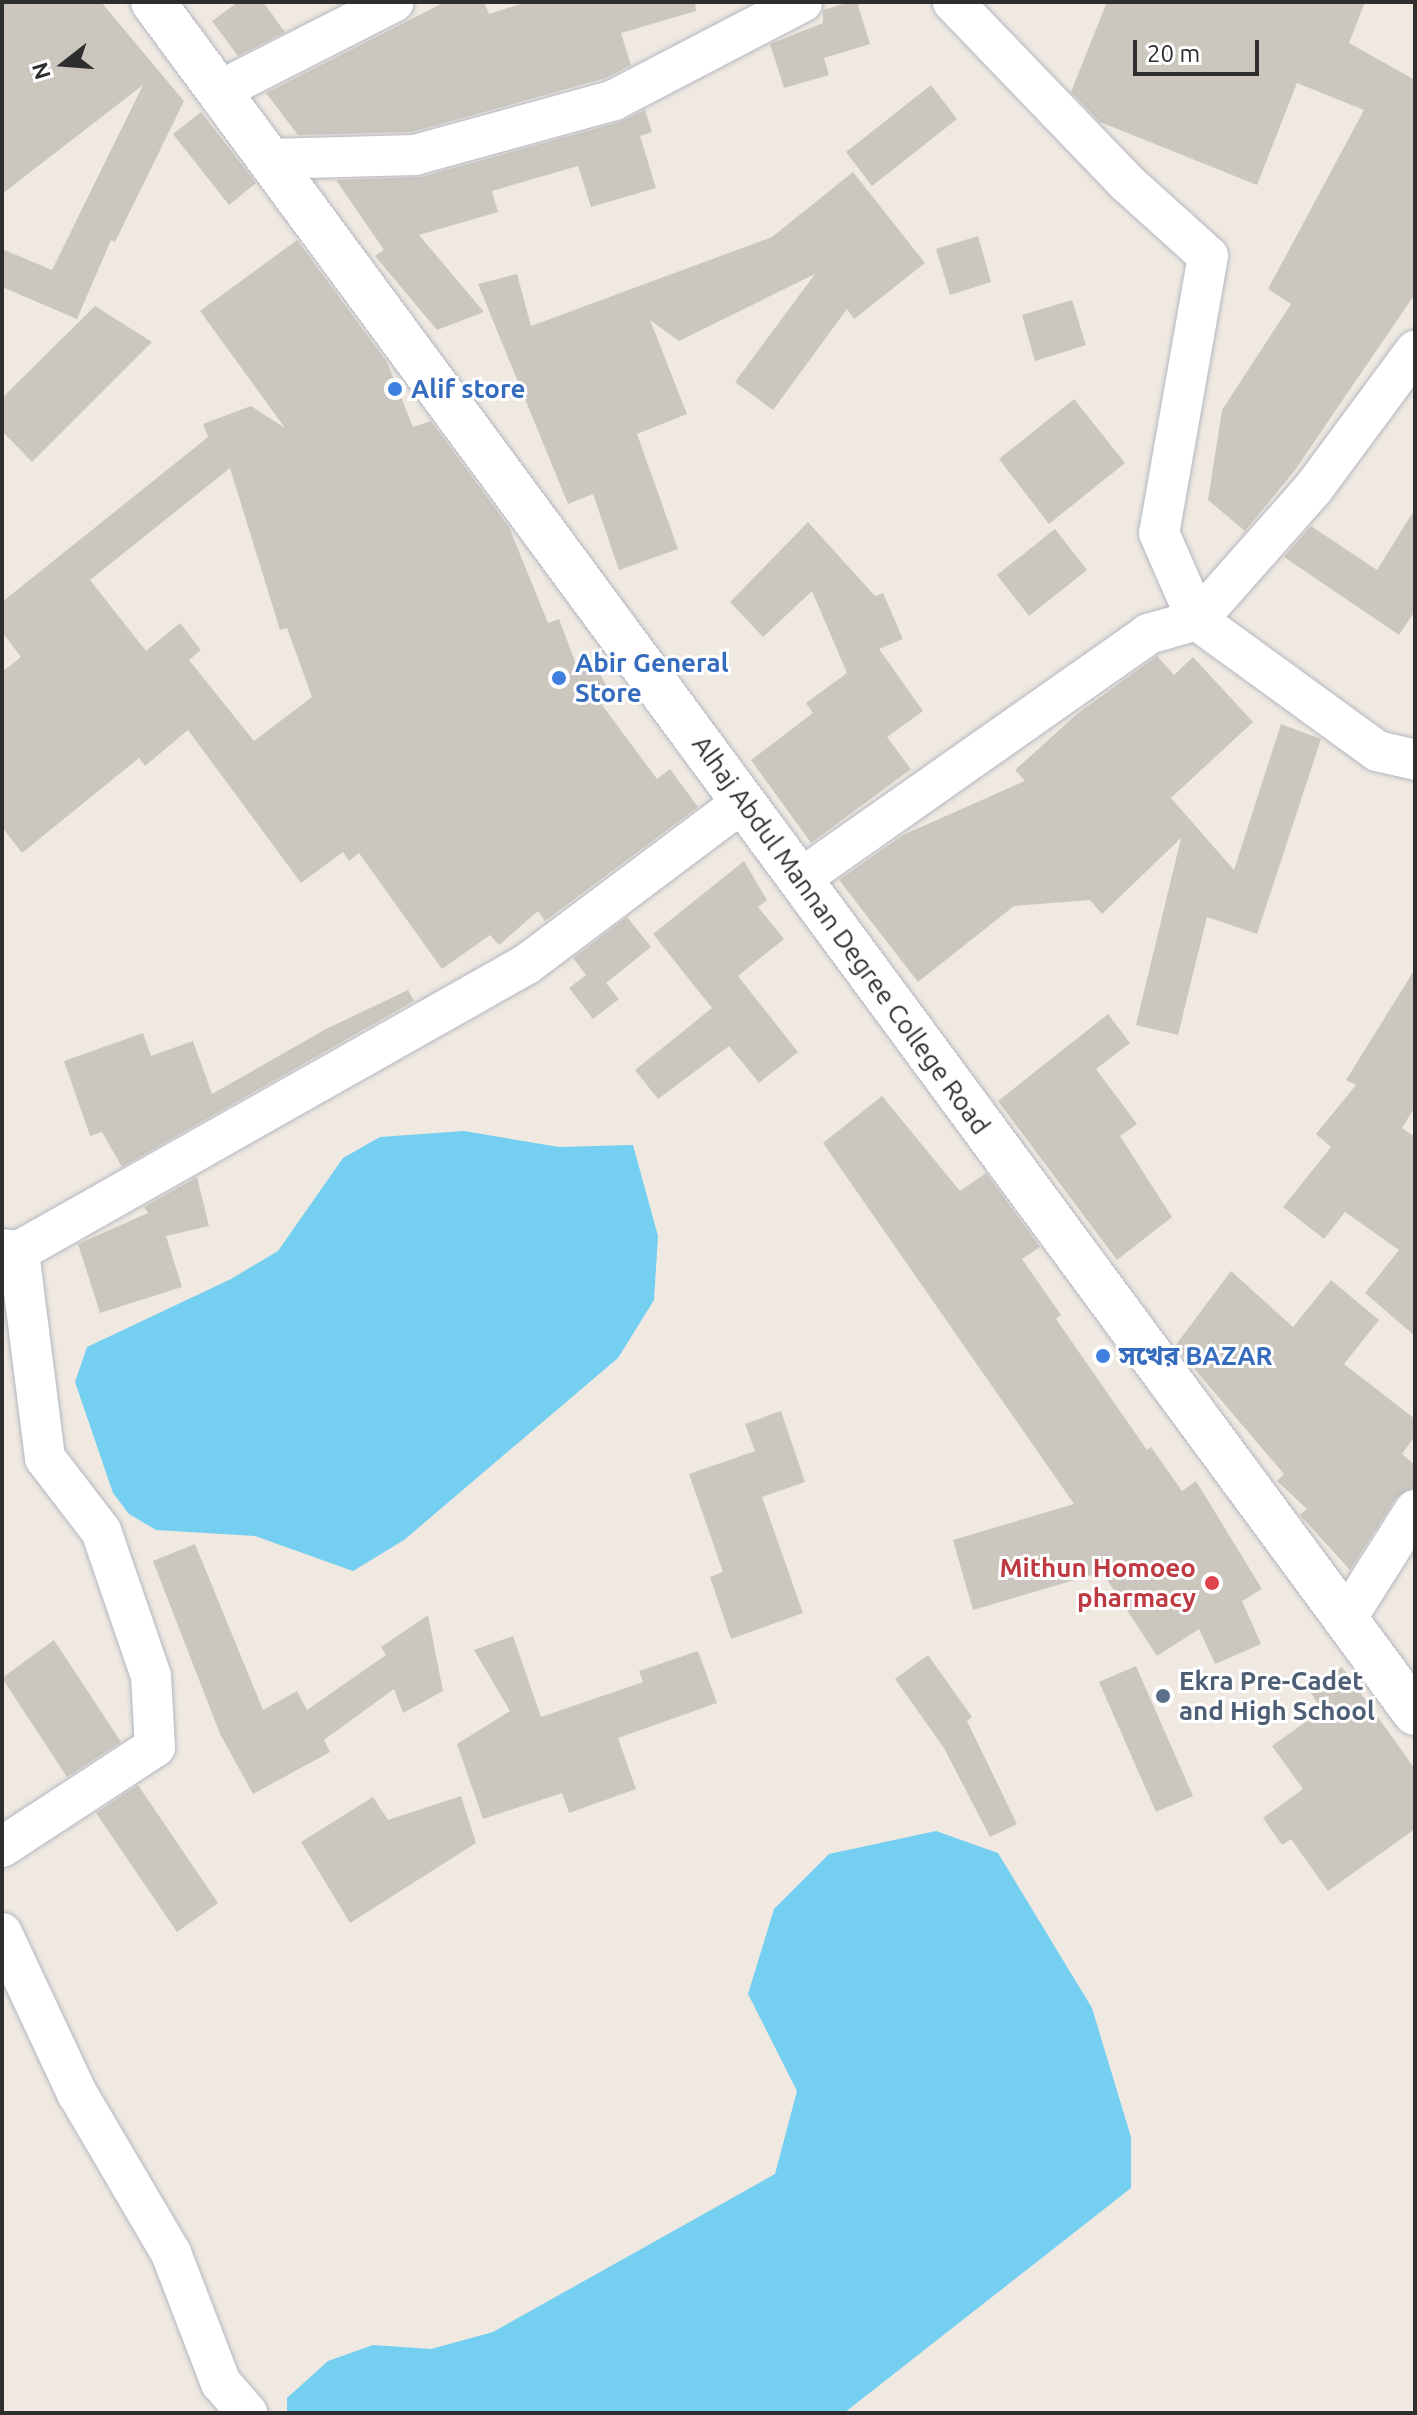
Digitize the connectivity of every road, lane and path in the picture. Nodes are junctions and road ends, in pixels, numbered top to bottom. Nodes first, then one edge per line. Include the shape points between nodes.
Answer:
1 (153, 2) edge
2 (394, 2) edge
3 (802, 2) edge
4 (953, 2) edge
5 (219, 91) junction
6 (269, 159) junction
7 (1412, 362) edge
8 (1197, 620) junction
9 (1415, 760) edge
10 (743, 802) junction
11 (800, 879) junction
12 (10, 1250) edge
13 (1415, 1510) edge
14 (1346, 1619) junction
15 (1415, 1713) edge
16 (2, 1847) edge
17 (2, 1933) edge
18 (247, 2413) edge

1 - 5 street, Alhaj Abdul Mannan Degree College Road
2 - 5 street
3 - 6 street via 614,100 415,155
4 - 8 street via 1126,182 1208,256 1159,533
5 - 6 street, Alhaj Abdul Mannan Degree College Road
6 - 10 street, Alhaj Abdul Mannan Degree College Road
7 - 8 street via 1313,489
8 - 9 street via 1377,751
8 - 11 street via 1148,634
10 - 11 street, Alhaj Abdul Mannan Degree College Road
10 - 12 street via 527,964
11 - 14 street, Alhaj Abdul Mannan Degree College Road
12 - 16 street via 45,1458 101,1531 151,1676 155,1747
13 - 14 street
14 - 15 street, Alhaj Abdul Mannan Degree College Road
17 - 18 street via 77,2093 171,2253 221,2383

